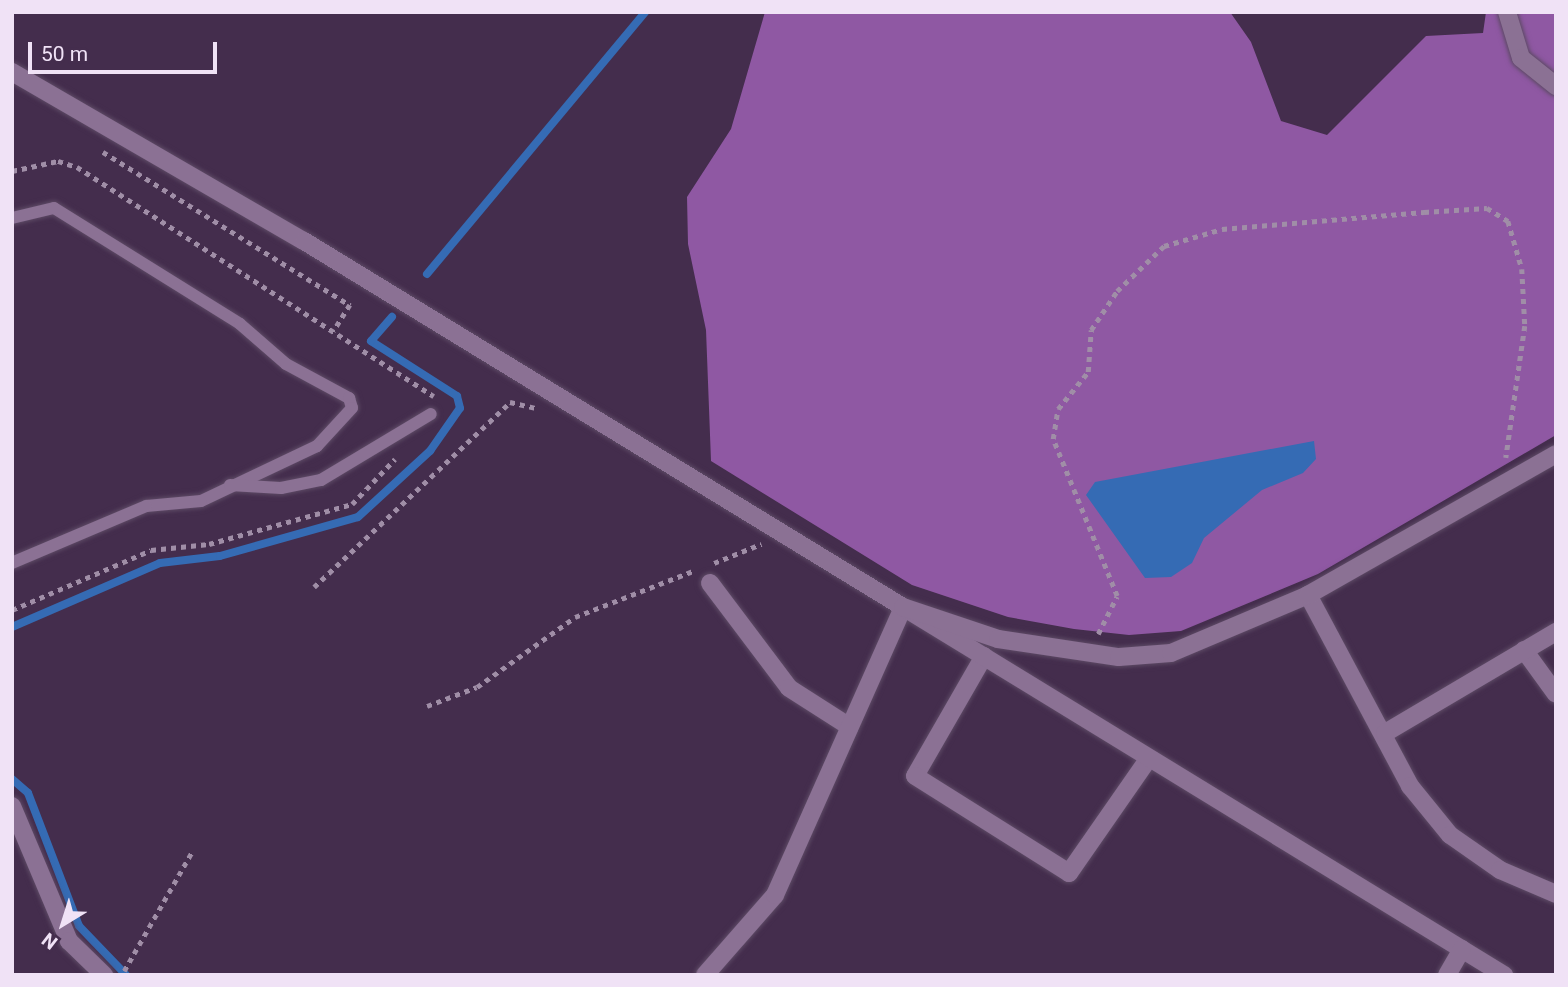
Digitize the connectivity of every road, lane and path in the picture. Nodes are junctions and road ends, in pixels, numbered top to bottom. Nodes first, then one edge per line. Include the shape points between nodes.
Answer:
1 (1507, 12) edge
2 (12, 72) edge
3 (1556, 86) edge
4 (95, 147) dead end
5 (12, 171) edge
6 (12, 218) edge
7 (334, 331) junction
8 (558, 396) junction
9 (430, 414) joint
10 (1556, 454) edge
11 (398, 456) dead end
12 (1503, 480) junction
13 (230, 485) junction
14 (777, 529) junction
15 (12, 563) edge
16 (710, 583) dead end
17 (314, 587) dead end
18 (1308, 595) junction
19 (903, 607) junction
20 (12, 610) edge
21 (1556, 632) edge
22 (1524, 650) junction
23 (1089, 653) junction
24 (984, 656) junction
25 (1556, 694) edge
26 (427, 706) dead end
27 (849, 727) junction
28 (1385, 733) junction
29 (1149, 758) junction
30 (12, 806) edge
31 (192, 852) dead end
32 (1556, 894) edge
33 (1462, 949) junction
34 (104, 975) edge
35 (122, 975) edge
36 (705, 975) edge
37 (1447, 975) edge
38 (1504, 975) edge

1 - 3 street via 1521,58
2 - 8 street
4 - 7 path via 350,305
5 - 7 path via 58,160 77,167
6 - 13 lane via 54,208 240,324 286,363 349,398 352,408 317,446
7 - 9 path via 428,387 437,404
8 - 14 street
8 - 17 path via 548,411 510,402
9 - 13 lane via 321,480 281,488
10 - 12 street
11 - 20 path via 352,504 209,544 151,550
12 - 18 street
12 - 23 path via 1525,326 1522,269 1508,221 1487,208 1222,229 1164,246 1117,291 1091,330 1088,372 1058,409 1053,439 1116,596
13 - 15 lane via 201,501 146,506
14 - 19 street
14 - 26 path via 756,548 575,617 477,687
16 - 27 street via 789,688
18 - 23 street via 1171,653
18 - 28 street
19 - 23 street via 998,639
19 - 24 street
19 - 27 street
21 - 22 street
22 - 25 street
22 - 28 street
24 - 29 street
24 - 29 street via 915,776 1069,873
27 - 36 street via 775,895
28 - 32 street via 1410,786 1450,835 1500,870
29 - 33 street
30 - 34 street via 69,941
31 - 35 path
33 - 37 street
33 - 38 street

